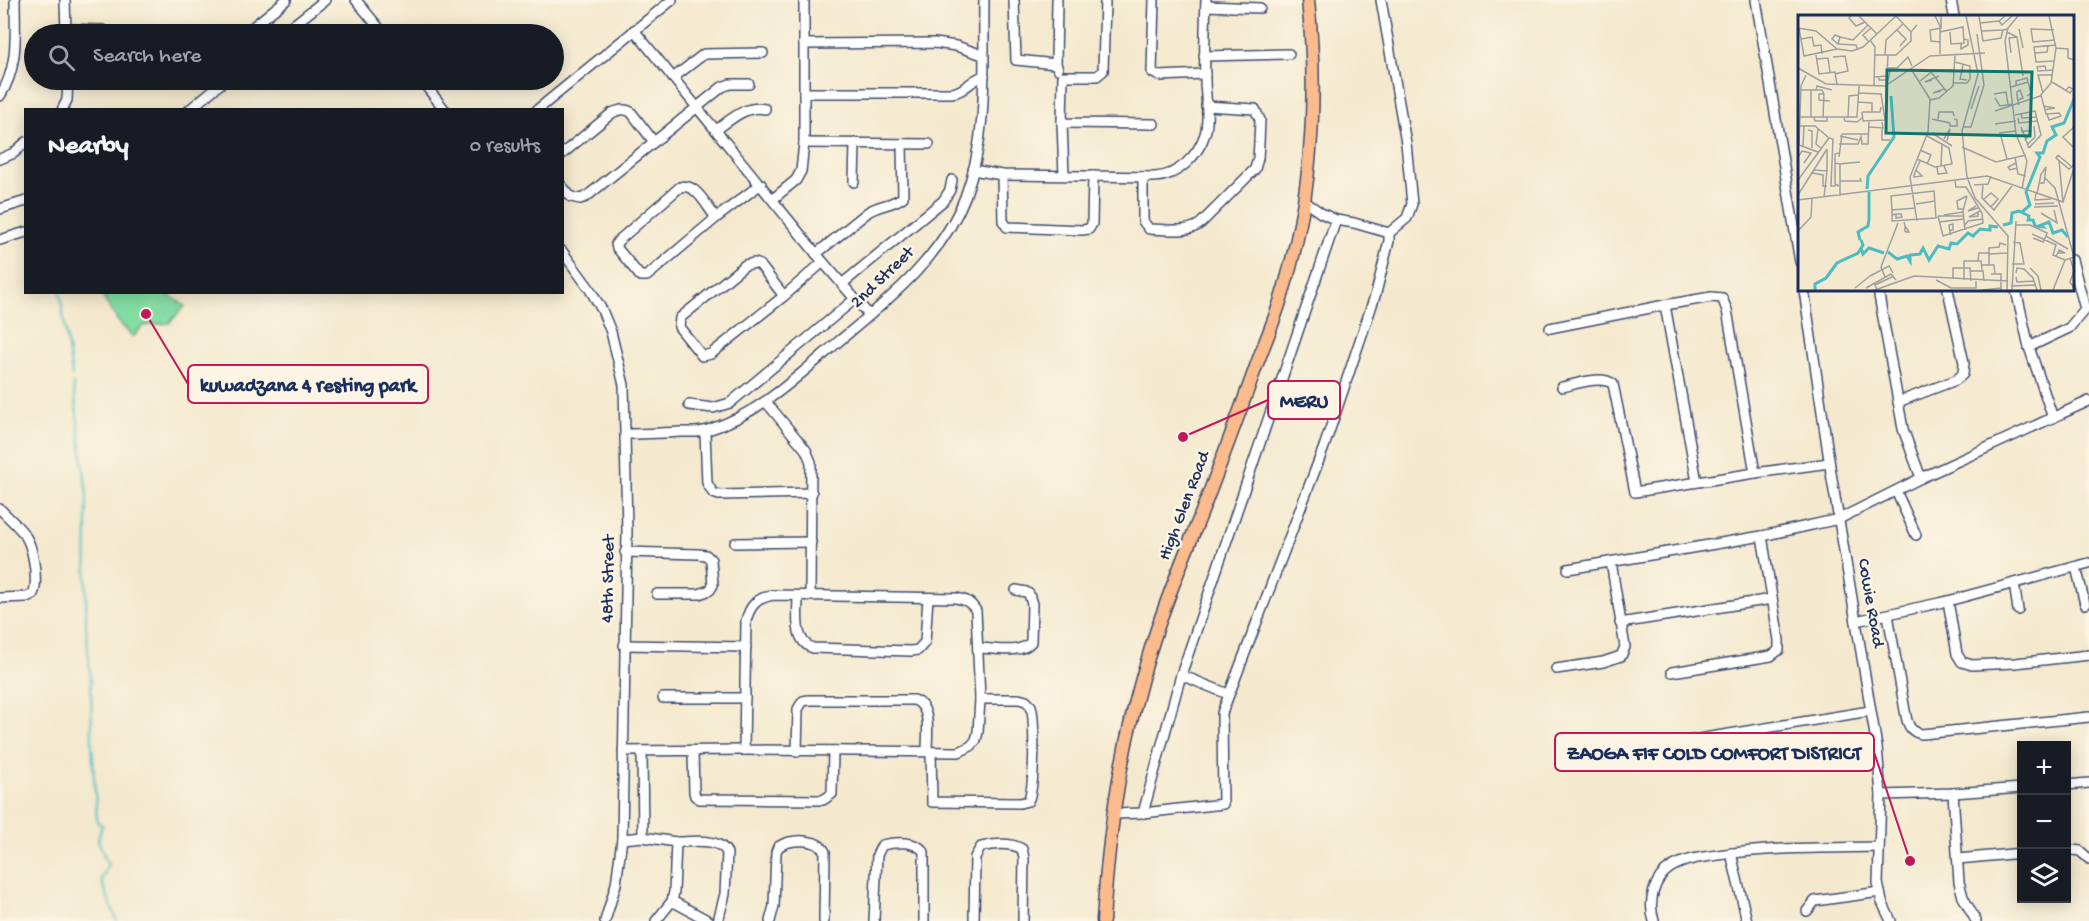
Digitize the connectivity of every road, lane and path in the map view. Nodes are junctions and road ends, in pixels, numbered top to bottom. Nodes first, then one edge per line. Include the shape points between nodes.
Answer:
1 (15, 0) edge
2 (65, 0) edge
3 (286, 0) edge
4 (325, 0) edge
5 (356, 0) edge
6 (672, 0) edge
7 (804, 0) edge
8 (984, 0) edge
9 (1014, 0) edge
10 (1057, 0) edge
11 (1105, 0) edge
12 (1154, 0) edge
13 (1308, 0) edge
14 (1381, 0) edge
15 (1756, 0) edge
16 (1951, 0) edge
17 (1206, 3) edge
18 (1260, 8) dead end
19 (1954, 15) edge
20 (65, 24) edge
21 (256, 24) edge
22 (295, 24) edge
23 (376, 24) edge
24 (634, 30) junction
25 (804, 44) junction
26 (763, 53) dead end
27 (1289, 54) dead end
28 (983, 55) junction
29 (1204, 56) junction
30 (1056, 64) junction
31 (1205, 74) junction
32 (984, 76) junction
33 (1063, 76) junction
34 (673, 78) junction
35 (749, 84) dead end
36 (564, 88) edge
37 (68, 90) edge
38 (213, 90) edge
39 (429, 90) edge
40 (561, 90) edge
41 (804, 93) junction
42 (0, 96) edge
43 (1206, 106) junction
44 (697, 107) junction
45 (63, 108) edge
46 (191, 108) edge
47 (443, 108) edge
48 (539, 108) edge
49 (765, 109) dead end
50 (1062, 123) junction
51 (1154, 124) dead end
52 (716, 130) junction
53 (654, 142) junction
54 (804, 143) junction
55 (855, 143) junction
56 (24, 144) edge
57 (902, 144) junction
58 (929, 144) dead end
59 (564, 152) edge
60 (0, 159) edge
61 (973, 170) junction
62 (1002, 175) junction
63 (1064, 175) junction
64 (1094, 176) junction
65 (1143, 177) junction
66 (952, 180) dead end
67 (854, 182) dead end
68 (760, 184) junction
69 (564, 188) edge
70 (773, 199) junction
71 (1304, 201) junction
72 (24, 202) edge
73 (0, 209) edge
74 (716, 218) junction
75 (1336, 220) junction
76 (1797, 224) edge
77 (24, 233) edge
78 (1389, 233) junction
79 (0, 240) edge
80 (564, 254) edge
81 (820, 258) junction
82 (2074, 264) edge
83 (842, 284) junction
84 (1804, 291) edge
85 (1878, 291) edge
86 (1948, 291) edge
87 (2016, 291) edge
88 (784, 296) junction
89 (855, 299) junction
90 (1665, 305) junction
91 (869, 315) junction
92 (1550, 328) dead end
93 (2029, 347) junction
94 (1563, 387) dead end
95 (2089, 401) edge
96 (766, 402) junction
97 (1898, 402) junction
98 (688, 405) dead end
99 (2053, 418) junction
100 (705, 432) junction
101 (626, 434) junction
102 (1829, 463) junction
103 (1755, 473) junction
104 (1921, 478) junction
105 (1697, 482) junction
106 (1896, 491) junction
107 (812, 493) junction
108 (0, 509) edge
109 (1839, 519) junction
110 (1916, 535) dead end
111 (1762, 536) junction
112 (811, 542) junction
113 (735, 543) dead end
114 (625, 552) junction
115 (1611, 562) junction
116 (2089, 563) edge
117 (2076, 567) junction
118 (1568, 569) dead end
119 (2013, 583) junction
120 (1016, 590) dead end
121 (657, 594) dead end
122 (798, 596) junction
123 (810, 596) junction
124 (0, 598) edge
125 (928, 598) junction
126 (1772, 599) junction
127 (1948, 601) junction
128 (2085, 604) dead end
129 (2018, 610) dead end
130 (1888, 615) junction
131 (1856, 621) junction
132 (1620, 623) junction
133 (624, 645) junction
134 (746, 647) junction
135 (978, 648) junction
136 (2089, 655) edge
137 (1556, 669) dead end
138 (1672, 672) dead end
139 (1181, 675) junction
140 (1228, 694) junction
141 (663, 698) dead end
142 (745, 698) junction
143 (980, 699) junction
144 (1870, 711) junction
145 (2089, 717) edge
146 (744, 750) junction
147 (623, 751) junction
148 (642, 751) junction
149 (929, 751) junction
150 (693, 752) junction
151 (797, 752) junction
152 (833, 752) junction
153 (1569, 760) dead end
154 (2089, 783) edge
155 (2071, 784) edge
156 (2017, 788) edge
157 (1953, 793) junction
158 (1881, 795) junction
159 (1143, 813) junction
160 (1112, 814) junction
161 (643, 837) junction
162 (622, 839) junction
163 (676, 842) junction
164 (1878, 847) junction
165 (2071, 849) edge
166 (1731, 853) junction
167 (2017, 854) edge
168 (2089, 858) edge
169 (1958, 859) junction
170 (1880, 892) junction
171 (672, 901) junction
172 (1807, 911) dead end
173 (605, 921) edge
174 (656, 921) edge
175 (710, 921) edge
176 (718, 921) edge
177 (770, 921) edge
178 (824, 921) edge
179 (874, 921) edge
180 (924, 921) edge
181 (974, 921) edge
182 (1023, 921) edge
183 (1103, 921) edge
184 (1654, 921) edge
185 (1747, 921) edge
186 (1891, 921) edge
187 (1976, 921) edge

1 - 42 street via 13,65
2 - 20 street
3 - 21 street
4 - 22 street
5 - 23 street
6 - 24 street
7 - 25 street
8 - 28 street, 2nd Street
9 - 30 street via 1016,60
10 - 30 street
11 - 33 street via 1103,71 1097,76
12 - 31 street via 1152,72 1159,76
13 - 71 main road, High Glen Road via 1312,98
14 - 78 street via 1406,143 1412,204 1407,219
15 - 76 street
16 - 19 street
17 - 18 street
17 - 29 street
24 - 34 street
24 - 36 street
25 - 28 street via 935,44
25 - 41 street
26 - 34 street via 704,54
27 - 29 street
28 - 32 street, 2nd Street
29 - 31 street
30 - 33 street
31 - 43 street
32 - 41 street via 952,93
32 - 61 street, 2nd Street via 981,132
33 - 50 street
34 - 44 street
35 - 44 street via 726,85
37 - 45 street
38 - 46 street
39 - 47 street
40 - 48 street
41 - 54 street
43 - 65 street via 1204,136 1195,153 1167,176
43 - 65 street via 1246,107 1258,112 1258,158 1250,174 1198,226 1185,229 1149,229 1143,221
44 - 52 street
44 - 53 street
49 - 52 street via 746,110
50 - 51 street
50 - 63 street
52 - 68 street
53 - 59 street via 626,109 612,113
53 - 69 street via 586,197 571,197
54 - 55 street
54 - 70 street via 799,176
55 - 57 street
55 - 67 street
56 - 60 street
57 - 58 street
57 - 81 street via 903,196 868,212
61 - 62 street
61 - 91 street, 2nd Street via 964,198 939,245 907,282
62 - 63 street
62 - 64 street via 1003,221 1007,227 1082,230 1092,224
63 - 64 street
64 - 65 street
66 - 83 street via 943,201
68 - 70 street
68 - 74 street
70 - 81 street
71 - 75 street
71 - 160 main road, High Glen Road via 1275,318 1151,646 1129,725
72 - 73 street
74 - 74 street via 647,276 640,276 616,244 685,185 692,187
75 - 78 street
75 - 139 street
77 - 79 street
78 - 140 street via 1376,293 1324,447
80 - 101 street, 48th Street via 590,288 611,332 624,385
81 - 83 street
81 - 88 street
82 - 93 street via 2085,309 2069,327
83 - 89 street
84 - 102 street, Cowie Road
85 - 97 street
86 - 97 street via 1963,374
87 - 93 street
88 - 88 street via 706,356 698,352 679,327 680,318 750,263 760,265
89 - 91 street
89 - 98 street via 730,403 713,408
90 - 92 street
90 - 103 street via 1722,298
90 - 105 street
91 - 96 street, 2nd Street
93 - 99 street
94 - 105 street via 1603,380 1613,384 1635,492
95 - 99 street
96 - 100 street, 2nd Street
96 - 107 street via 809,456
97 - 104 street via 1907,444
99 - 104 street
100 - 101 street, 2nd Street
100 - 107 street via 707,483 713,493
101 - 114 street, 48th Street
102 - 103 street
102 - 109 street, Cowie Road
103 - 105 street
104 - 106 street
106 - 109 street
106 - 110 street
107 - 112 street
108 - 124 street via 28,540 36,583 33,594 27,597
109 - 111 street
109 - 131 street, Cowie Road
111 - 115 street
111 - 126 street
112 - 113 street
112 - 123 street
114 - 121 street via 698,554 711,560 710,590 699,594
114 - 133 street, 48th Street
115 - 118 street
115 - 132 street
116 - 117 street
117 - 119 street
117 - 128 street
119 - 127 street
119 - 129 street
120 - 135 street via 1026,591 1031,598 1031,642 1022,649
122 - 123 street
122 - 125 street via 800,637 806,646 911,651 926,642
122 - 134 street via 773,596 755,602 748,610
123 - 125 street
125 - 135 street via 956,598 972,604 976,611
126 - 132 street
126 - 138 street via 1779,650 1771,656
127 - 130 street
127 - 136 street via 1962,663 2014,663
130 - 131 street
130 - 145 street via 1906,716 1914,733
131 - 144 street, Cowie Road
132 - 137 street via 1625,647 1621,656
133 - 134 street
133 - 147 street, 48th Street
134 - 142 street
135 - 143 street
139 - 140 street
139 - 159 street
140 - 159 street via 1222,713 1223,804
141 - 142 street
142 - 146 street
143 - 149 street via 978,732 971,746 959,752
143 - 149 street via 1019,699 1030,706 1032,774 1028,801 932,802
144 - 153 street
144 - 158 street, Cowie Road
146 - 150 street
146 - 151 street
147 - 148 street
147 - 162 street, 48th Street
148 - 150 street
148 - 161 street
149 - 151 street via 925,707 920,702 809,700 803,701 798,709
149 - 152 street
150 - 152 street via 694,792 699,799 811,800 823,800 832,794
151 - 152 street
154 - 155 street
156 - 157 street
157 - 158 street
157 - 169 street
158 - 164 street, Cowie Road
159 - 160 street
160 - 183 main road, High Glen Road
161 - 162 street
161 - 163 street
162 - 173 street, 48th Street via 616,884
163 - 171 street
163 - 176 street via 720,844 727,853 725,894
164 - 166 street via 1779,848
164 - 170 street, Cowie Road
165 - 168 street via 2080,850
166 - 184 street via 1693,859 1664,873 1652,893
166 - 185 street
167 - 169 street
169 - 187 street via 1961,890
170 - 172 street via 1815,901
170 - 186 street, Cowie Road
171 - 174 street
171 - 175 street
177 - 178 street via 776,852 778,847 792,842 814,842 824,848
179 - 180 street via 877,855 882,845 889,843 914,844 924,852
181 - 182 street via 976,851 987,845 1014,845 1022,849

